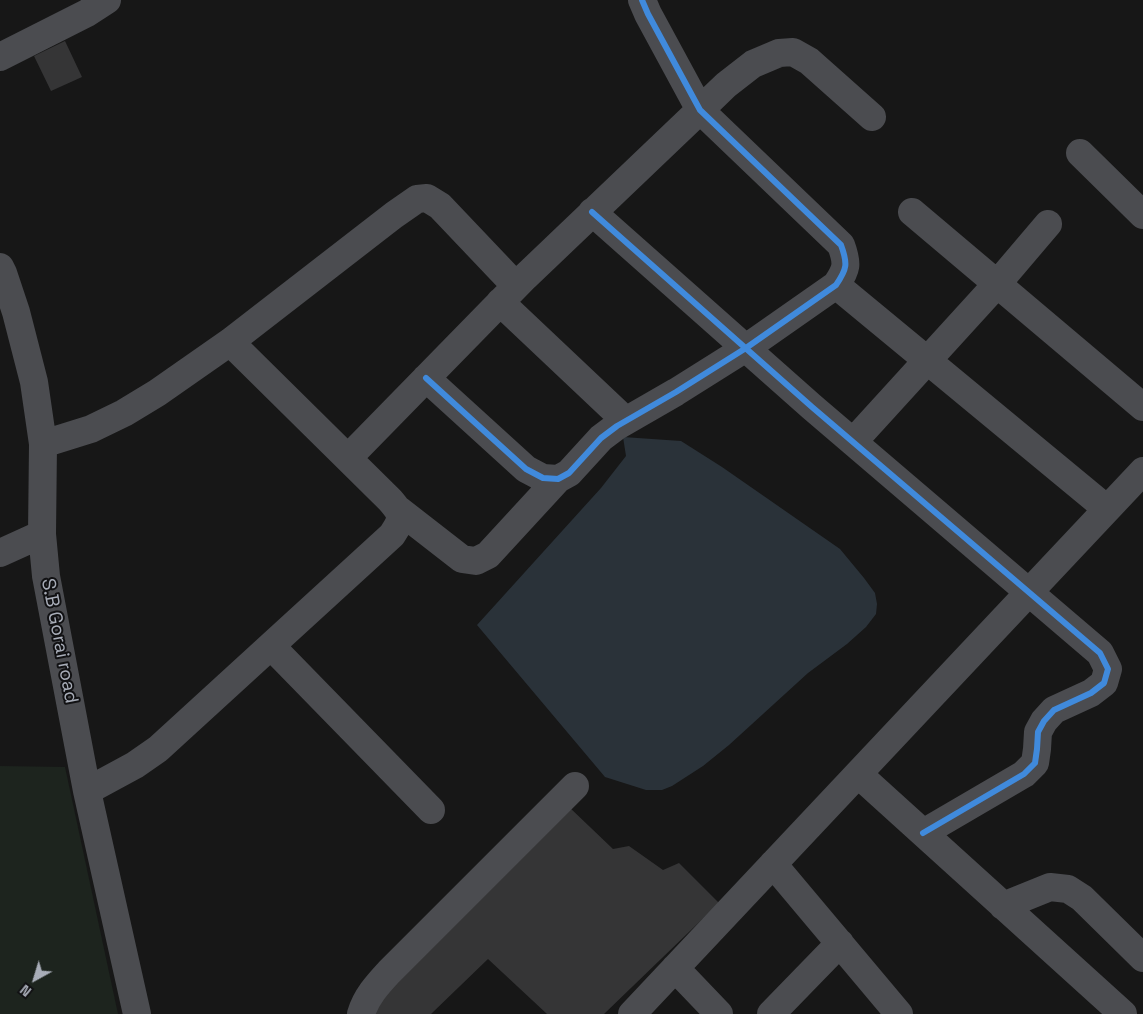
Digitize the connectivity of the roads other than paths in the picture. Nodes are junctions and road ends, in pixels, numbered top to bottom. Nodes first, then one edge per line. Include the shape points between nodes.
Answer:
1 (107, 0) edge
2 (642, 0) edge
3 (0, 56) edge
4 (700, 110) junction
5 (872, 117) dead end
6 (1080, 154) dead end
7 (592, 212) junction
8 (912, 212) dead end
9 (1143, 215) edge
10 (1048, 224) dead end
11 (1, 272) edge
12 (997, 284) junction
13 (836, 286) junction
14 (508, 294) junction
15 (230, 342) junction
16 (746, 348) junction
17 (928, 360) junction
18 (426, 378) junction
19 (1143, 407) edge
20 (626, 421) junction
21 (853, 442) junction
22 (43, 444) junction
23 (348, 458) junction
24 (1143, 471) edge
25 (558, 479) junction
26 (1107, 509) junction
27 (399, 510) junction
28 (42, 534) junction
29 (0, 553) edge
30 (1028, 593) junction
31 (271, 646) junction
32 (858, 774) junction
33 (575, 786) dead end
34 (87, 790) junction
35 (431, 810) dead end
36 (924, 834) junction
37 (773, 864) junction
38 (1003, 906) junction
39 (840, 943) junction
40 (1143, 958) edge
41 (675, 968) junction
42 (137, 1014) edge
43 (361, 1014) edge
44 (632, 1014) edge
45 (719, 1014) edge
46 (770, 1014) edge
47 (899, 1014) edge
48 (1123, 1014) edge

1 - 3 street
2 - 4 street
4 - 5 street via 753,64 779,53 793,52 809,61
4 - 7 street
4 - 13 street via 841,245 846,259 844,273
6 - 9 street
7 - 14 street
7 - 16 street
8 - 12 street
10 - 12 street
11 - 22 street, S.B Gorai road via 16,312 34,382
12 - 17 street
12 - 19 street
13 - 16 street
13 - 17 street
14 - 15 street via 440,206 427,198 417,199
14 - 18 street
14 - 20 street
15 - 22 street via 124,413 91,429
15 - 23 street
16 - 20 street
16 - 21 street
17 - 21 street
17 - 26 street
18 - 23 street
18 - 25 street via 526,468 543,478
20 - 25 street via 601,438 570,472
21 - 30 street
22 - 28 street, S.B Gorai road
23 - 27 street
24 - 26 street
25 - 27 street via 488,555 476,561 462,559
26 - 30 street
27 - 31 street via 400,523 392,535
28 - 29 street
28 - 34 street, S.B Gorai road via 46,576
30 - 32 street
30 - 36 street via 1100,653 1108,669 1104,683 1091,693 1054,710 1044,720 1038,732 1035,763 1024,774
31 - 34 street via 158,749
31 - 35 street
32 - 36 street
32 - 37 street
33 - 43 street via 389,972 374,988
34 - 42 street, S.B Gorai road
36 - 38 street
37 - 39 street
37 - 41 street
38 - 40 street via 1050,888 1068,889 1082,898
38 - 48 street
39 - 46 street
39 - 47 street
41 - 44 street
41 - 45 street

